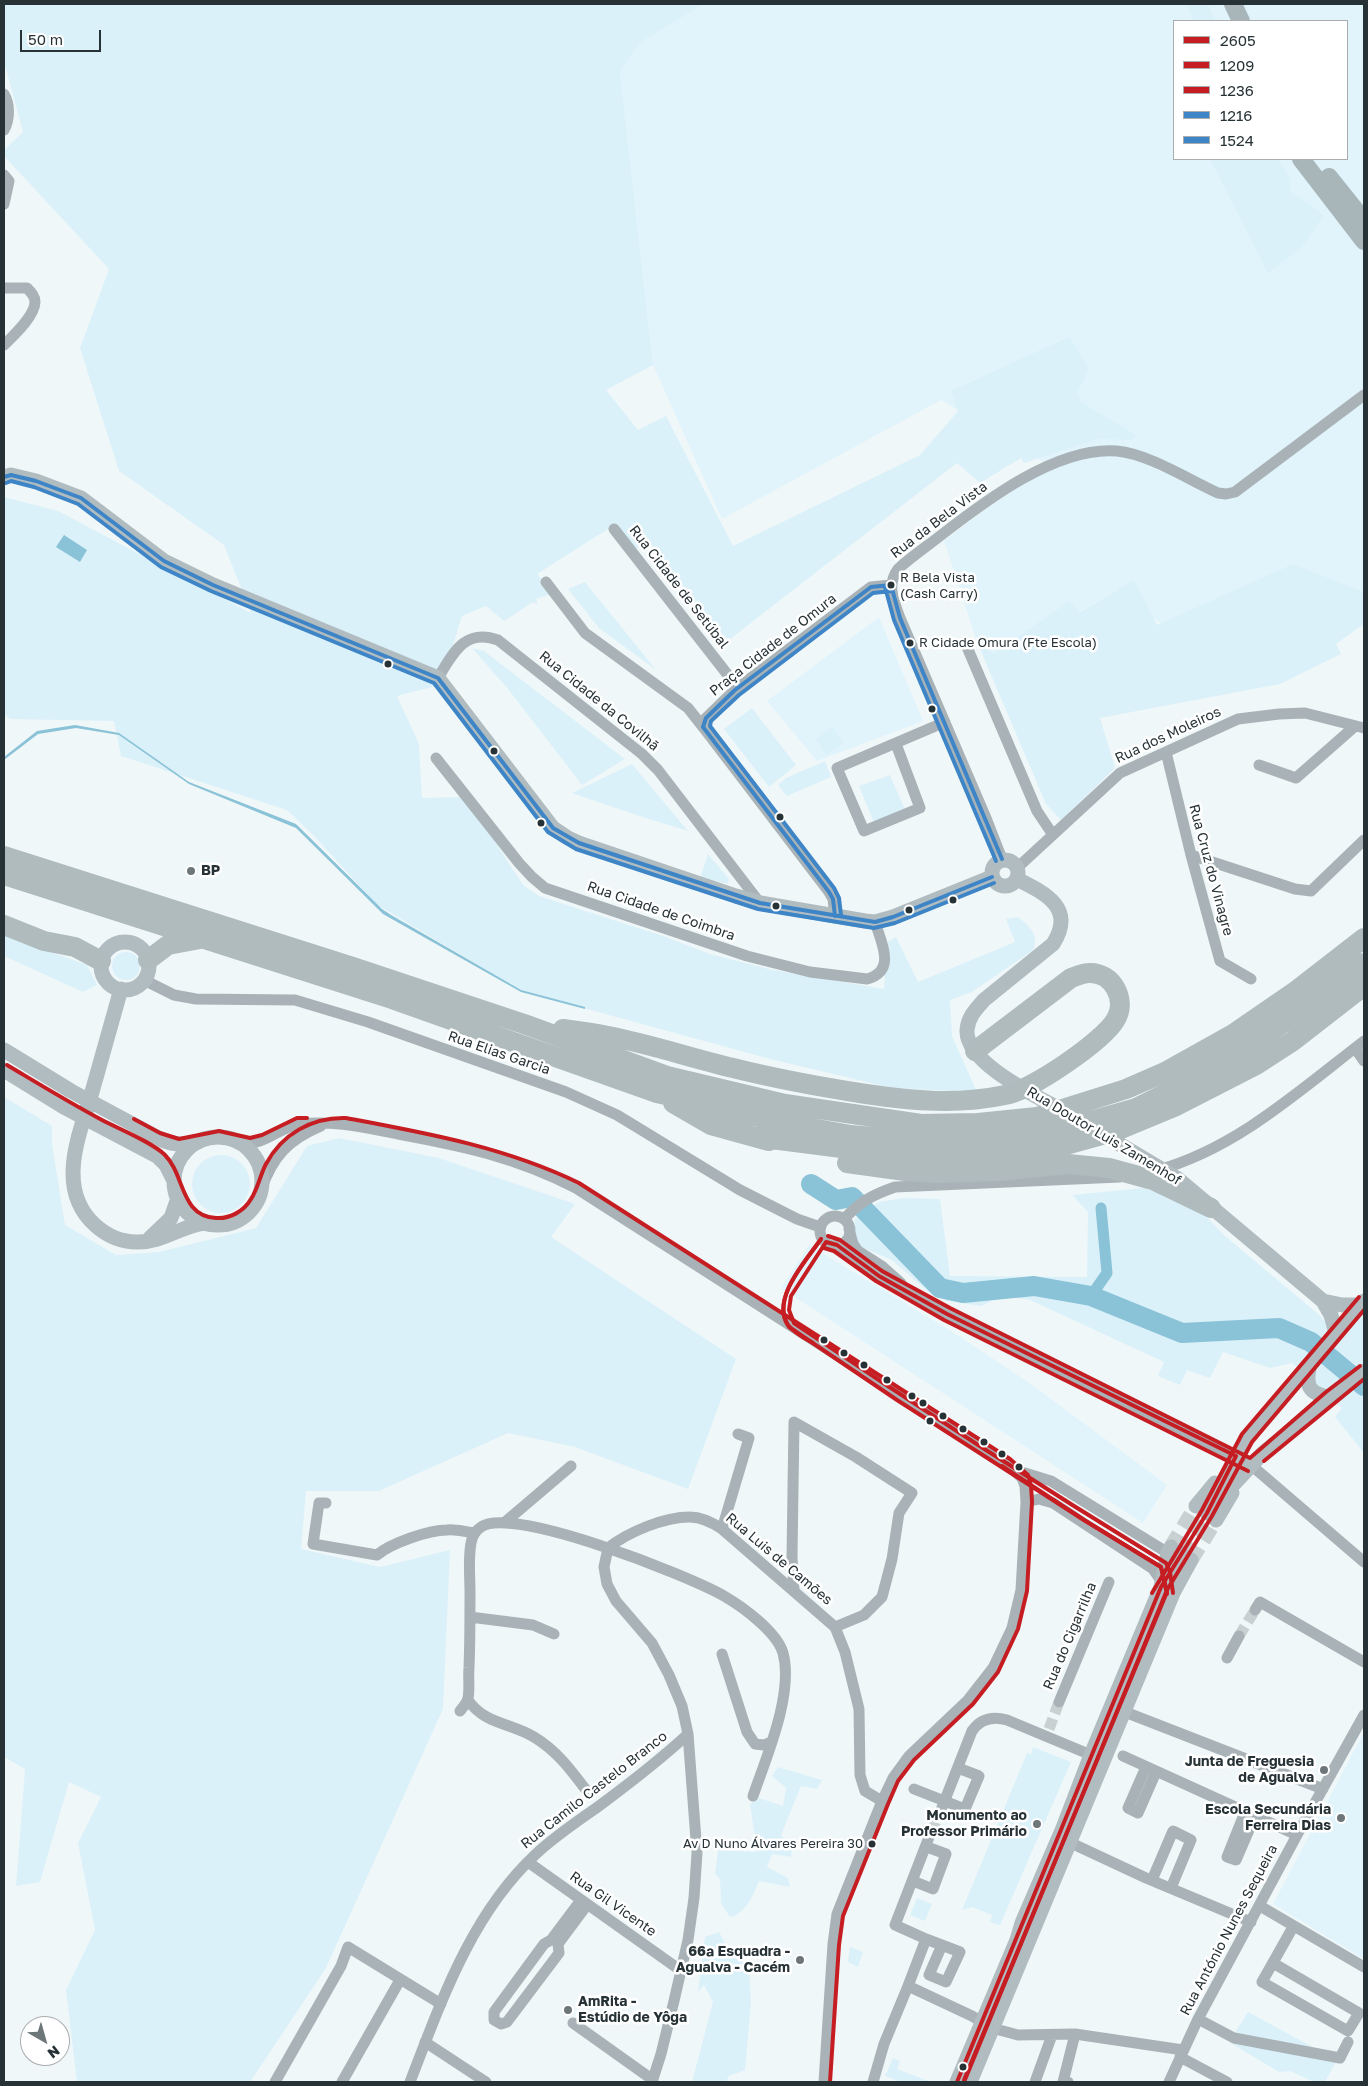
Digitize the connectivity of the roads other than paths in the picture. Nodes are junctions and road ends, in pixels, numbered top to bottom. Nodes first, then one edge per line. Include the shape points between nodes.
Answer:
1 (1222, 4) edge
2 (1233, 4) edge
3 (1229, 20) edge
4 (1241, 20) edge
5 (4, 94) edge
6 (4, 130) edge
7 (1301, 160) edge
8 (1316, 160) edge
9 (4, 175) edge
10 (4, 204) edge
11 (1364, 221) edge
12 (1364, 241) edge
13 (4, 288) edge
14 (4, 345) edge
15 (1364, 390) edge
16 (1360, 398) edge
17 (4, 477) edge
18 (614, 529) dead end
19 (546, 582) dead end
20 (891, 585) junction
21 (967, 647) dead end
22 (438, 678) junction
23 (738, 688) junction
24 (945, 722) junction
25 (703, 727) junction
26 (1359, 728) edge
27 (896, 744) junction
28 (1166, 752) junction
29 (436, 758) dead end
30 (1259, 765) dead end
31 (1053, 835) junction
32 (1364, 840) edge
33 (1191, 854) junction
34 (4, 856) edge
35 (1002, 860) junction
36 (1017, 873) junction
37 (4, 875) edge
38 (992, 876) junction
39 (760, 903) junction
40 (835, 916) junction
41 (875, 922) junction
42 (4, 925) edge
43 (1364, 938) edge
44 (202, 939) junction
45 (101, 961) junction
46 (1364, 963) edge
47 (146, 970) junction
48 (1251, 979) dead end
49 (1364, 986) edge
50 (121, 989) junction
51 (524, 1024) junction
52 (1364, 1041) edge
53 (1354, 1048) junction
54 (4, 1050) edge
55 (975, 1051) junction
56 (1364, 1061) edge
57 (4, 1070) edge
58 (657, 1093) junction
59 (327, 1123) junction
60 (756, 1137) junction
61 (198, 1142) junction
62 (244, 1144) junction
63 (174, 1181) junction
64 (261, 1190) junction
65 (178, 1198) junction
66 (1211, 1208) junction
67 (847, 1221) junction
68 (206, 1223) junction
69 (820, 1227) junction
70 (148, 1241) junction
71 (836, 1245) junction
72 (913, 1294) junction
73 (1323, 1301) junction
74 (1362, 1303) edge
75 (1336, 1333) junction
76 (1310, 1364) junction
77 (1364, 1371) edge
78 (1330, 1398) junction
79 (738, 1434) dead end
80 (1236, 1456) junction
81 (571, 1466) dead end
82 (1015, 1470) junction
83 (1246, 1470) junction
84 (1026, 1502) junction
85 (326, 1503) dead end
86 (1196, 1506) tunnel mouth
87 (1216, 1520) tunnel mouth
88 (504, 1522) junction
89 (722, 1529) junction
90 (475, 1533) junction
91 (608, 1548) junction
92 (1170, 1550) joint
93 (1191, 1560) tunnel mouth
94 (1364, 1562) edge
95 (1109, 1582) dead end
96 (794, 1589) junction
97 (1167, 1590) junction
98 (1255, 1610) dead end
99 (470, 1617) junction
100 (834, 1626) junction
101 (554, 1634) dead end
102 (1239, 1636) tunnel mouth
103 (722, 1654) dead end
104 (1227, 1658) dead end
105 (1364, 1662) edge
106 (468, 1700) junction
107 (1059, 1702) tunnel mouth
108 (460, 1711) dead end
109 (1125, 1712) junction
110 (1364, 1715) edge
111 (1106, 1720) junction
112 (688, 1734) junction
113 (771, 1742) junction
114 (1091, 1755) junction
115 (1123, 1756) dead end
116 (958, 1768) junction
117 (914, 1789) dead end
118 (1323, 1789) junction
119 (586, 1790) dead end
120 (753, 1796) dead end
121 (882, 1801) junction
122 (943, 1806) junction
123 (1063, 1828) junction
124 (931, 1832) tunnel mouth
125 (1297, 1835) junction
126 (1070, 1843) junction
127 (927, 1847) junction
128 (528, 1862) junction
129 (1152, 1880) junction
130 (913, 1881) junction
131 (1171, 1888) junction
132 (584, 1902) junction
133 (1260, 1906) junction
134 (1251, 1922) junction
135 (1293, 1927) junction
136 (926, 1939) junction
137 (942, 1945) dead end
138 (1273, 1963) junction
139 (1364, 1967) edge
140 (680, 1970) junction
141 (400, 1980) junction
142 (908, 1986) junction
143 (441, 2004) junction
144 (1198, 2019) junction
145 (574, 2022) dead end
146 (987, 2025) junction
147 (1075, 2034) junction
148 (1052, 2035) junction
149 (426, 2042) junction
150 (1348, 2042) dead end
151 (1181, 2054) junction
152 (652, 2081) edge
153 (274, 2082) edge
154 (342, 2082) edge
155 (410, 2082) edge
156 (486, 2082) edge
157 (824, 2082) edge
158 (873, 2082) edge
159 (957, 2082) edge
160 (970, 2082) edge
161 (1035, 2082) edge
162 (1068, 2082) edge
163 (1169, 2082) edge
164 (1227, 2082) edge

1 - 3 main road
2 - 4 main road
5 - 6 street via 8,114
7 - 12 main road
8 - 11 main road
9 - 10 street via 9,182
13 - 14 street via 27,288 35,302 25,323
15 - 16 street, Rua da Bela Vista
16 - 20 street, Rua da Bela Vista via 1244,486 1226,494 1132,454 1116,451 1095,452 1055,464 982,503 903,564
17 - 22 main road via 11,475 36,481 81,498 164,561 213,585
18 - 23 street, Rua Cidade de Setúbal
19 - 25 street via 585,633 688,708
20 - 23 street, Praça Cidade de Omura via 871,587
20 - 24 street via 900,618
21 - 31 street via 1037,811
22 - 39 main road via 553,828 568,838
22 - 39 street, Rua Cidade da Covilhã via 465,641 480,637 498,640 658,770
23 - 25 street, Praça Cidade de Omura via 706,718
24 - 27 street
24 - 35 street
25 - 40 street via 829,892
26 - 28 street, Rua dos Moleiros via 1305,713 1278,714 1238,719
26 - 30 street via 1296,778
27 - 27 street via 837,768 864,831 920,808
28 - 31 street, Rua dos Moleiros via 1120,773
28 - 33 street, Rua Cruz do Vinagre
29 - 41 street, Rua Cidade de Coimbra via 519,863 544,888 747,956 810,972 866,979 881,971 885,961
31 - 36 street, Rua dos Moleiros
32 - 33 street via 1311,891 1296,889
33 - 48 street, Rua Cruz do Vinagre via 1220,961
34 - 51 highway
35 - 36 main road via 1011,861
35 - 38 main road via 994,864
36 - 38 main road via 1011,884 1004,886 996,883
36 - 55 main road via 1054,902 1061,913 1060,933 1053,944 974,1011 967,1031
37 - 44 highway
38 - 41 main road
39 - 40 main road
40 - 41 main road
42 - 45 highway via 44,941 75,947
43 - 51 highway via 1241,1029 1166,1072 1126,1089 1037,1117 920,1124 786,1104 667,1076
44 - 47 highway via 168,946
44 - 58 highway via 419,1009
45 - 47 main road via 116,943 133,943 140,947
45 - 50 main road via 103,976
46 - 58 highway via 1242,1051 1175,1089 1136,1108 1034,1137 931,1142 851,1134 788,1124
47 - 50 main road via 134,988
47 - 69 street, Rua Elias Garcia via 174,995 196,999 295,1000 368,1022 566,1092 617,1115 740,1190
49 - 60 highway via 1293,1041 1174,1107 1116,1131 1050,1149 986,1157 919,1158
50 - 70 main road via 92,1093 79,1127 73,1159 74,1179 84,1211 102,1230 113,1237
51 - 55 highway via 608,1036 799,1084 923,1101 966,1101 1025,1089 1077,1054 1107,1031 1117,1018 1120,1009 1118,992 1107,978 1100,975 1090,973 1071,978
52 - 53 street
53 - 56 street
53 - 67 street via 1236,1137 1178,1165 1136,1176 895,1187 873,1194 855,1207
54 - 61 main road via 124,1121 172,1144
55 - 66 main road, Rua Doutor Luis Zamenhof via 997,1072 1178,1179
57 - 63 main road via 64,1107 157,1156
58 - 60 highway via 711,1125
59 - 62 street via 299,1124 261,1142
59 - 64 street via 298,1137 280,1152
59 - 82 street via 479,1150 521,1163 576,1188
60 - 66 highway via 851,1164 914,1172 969,1173 1068,1164 1109,1168 1153,1180
61 - 62 main road via 221,1136
61 - 63 main road via 180,1158
62 - 64 main road via 260,1164
63 - 65 main road
64 - 68 main road via 250,1211 241,1218 218,1225
65 - 68 main road via 189,1214
65 - 70 main road via 171,1218
66 - 73 main road, Rua Doutor Luis Zamenhof
67 - 69 street via 833,1216
67 - 71 street via 846,1240
67 - 72 street via 853,1244 858,1250
68 - 70 main road
69 - 71 street via 822,1238
71 - 72 street via 879,1276
72 - 80 street via 947,1314
73 - 74 main road
73 - 75 main road
74 - 75 main road
75 - 76 main road
76 - 78 main road via 1308,1384 1318,1395
76 - 80 main road via 1246,1438
77 - 78 main road
78 - 83 main road
79 - 89 street via 749,1438
80 - 83 street
80 - 83 main road via 1207,1513
80 - 86 main road
81 - 88 street
82 - 84 street via 1025,1486
82 - 92 street via 1051,1481
83 - 87 main road
83 - 94 street
84 - 97 street via 1039,1499 1053,1503 1153,1569
84 - 121 street via 1021,1590 1012,1628 993,1668 968,1700 909,1756
85 - 90 street via 319,1503 313,1544 377,1555 437,1530
88 - 90 street via 482,1526
88 - 91 street via 534,1526
89 - 91 street, Rua Luis de Camões via 708,1520 691,1517 668,1520 622,1537
89 - 96 street, Rua Luis de Camões
90 - 99 street via 470,1555
91 - 112 street via 604,1566 607,1584 616,1601 652,1643 682,1706
91 - 113 street via 725,1596 775,1639 783,1652 786,1671 780,1715
92 - 97 main road
93 - 97 main road
95 - 107 street, Rua do Cigarrilha
96 - 100 street, Rua Luis de Camões
96 - 100 street via 794,1422 856,1456 912,1493 899,1514 882,1597 864,1615
97 - 109 main road
97 - 111 main road
98 - 105 street via 1260,1602
99 - 101 street via 533,1625
99 - 106 street
100 - 121 street, Rua Luis de Camões via 845,1652 859,1709 862,1783 864,1790
102 - 104 street
103 - 113 street via 747,1732 755,1744
106 - 108 street
106 - 119 street via 475,1712 535,1737 556,1754
109 - 111 street
109 - 118 street
109 - 126 main road
110 - 118 street, Rua António Nunes Sequeira
111 - 114 main road
112 - 128 street, Rua Camilo Castelo Branco
112 - 140 street via 697,1853 688,1940
113 - 120 street
114 - 116 street via 1047,1732 1000,1718 987,1718 975,1726
114 - 123 main road
115 - 125 street
116 - 122 street
116 - 122 street via 979,1776 965,1809
117 - 122 street
118 - 125 street, Rua António Nunes Sequeira
121 - 157 street via 837,1914 832,1944
123 - 126 street
123 - 146 main road via 1022,1923
124 - 127 street
125 - 133 street, Rua António Nunes Sequeira
126 - 129 street
126 - 146 main road
127 - 130 street
127 - 130 street via 946,1854 933,1889
128 - 132 street, Rua Gil Vicente
128 - 143 street, Rua Camilo Castelo Branco via 474,1932
129 - 131 street
129 - 131 street via 1173,1831 1191,1840
130 - 136 street via 895,1925
131 - 134 street
132 - 132 street via 544,1944 494,2012 494,2020 501,2024 507,2022 559,1953 558,1944
132 - 140 street, Rua Gil Vicente
133 - 134 street, Rua António Nunes Sequeira
133 - 135 street
134 - 144 street, Rua António Nunes Sequeira
135 - 138 street
135 - 139 street
136 - 137 street
136 - 142 street
138 - 138 street via 1262,1982 1348,2031 1359,2013
140 - 152 street via 662,2054
141 - 143 street
141 - 153 street via 348,1947 341,1966
141 - 154 street
142 - 146 street
142 - 158 street via 884,2044
143 - 149 street, Rua Camilo Castelo Branco
144 - 150 street via 1234,2038 1340,2058
144 - 151 street, Rua António Nunes Sequeira
145 - 152 street
146 - 148 street via 1018,2035
146 - 159 main road
146 - 160 main road
147 - 148 street
147 - 151 street
147 - 162 street via 1063,2082
148 - 161 street
149 - 155 street, Rua Camilo Castelo Branco
149 - 156 street
151 - 163 street, Rua António Nunes Sequeira
151 - 164 street

